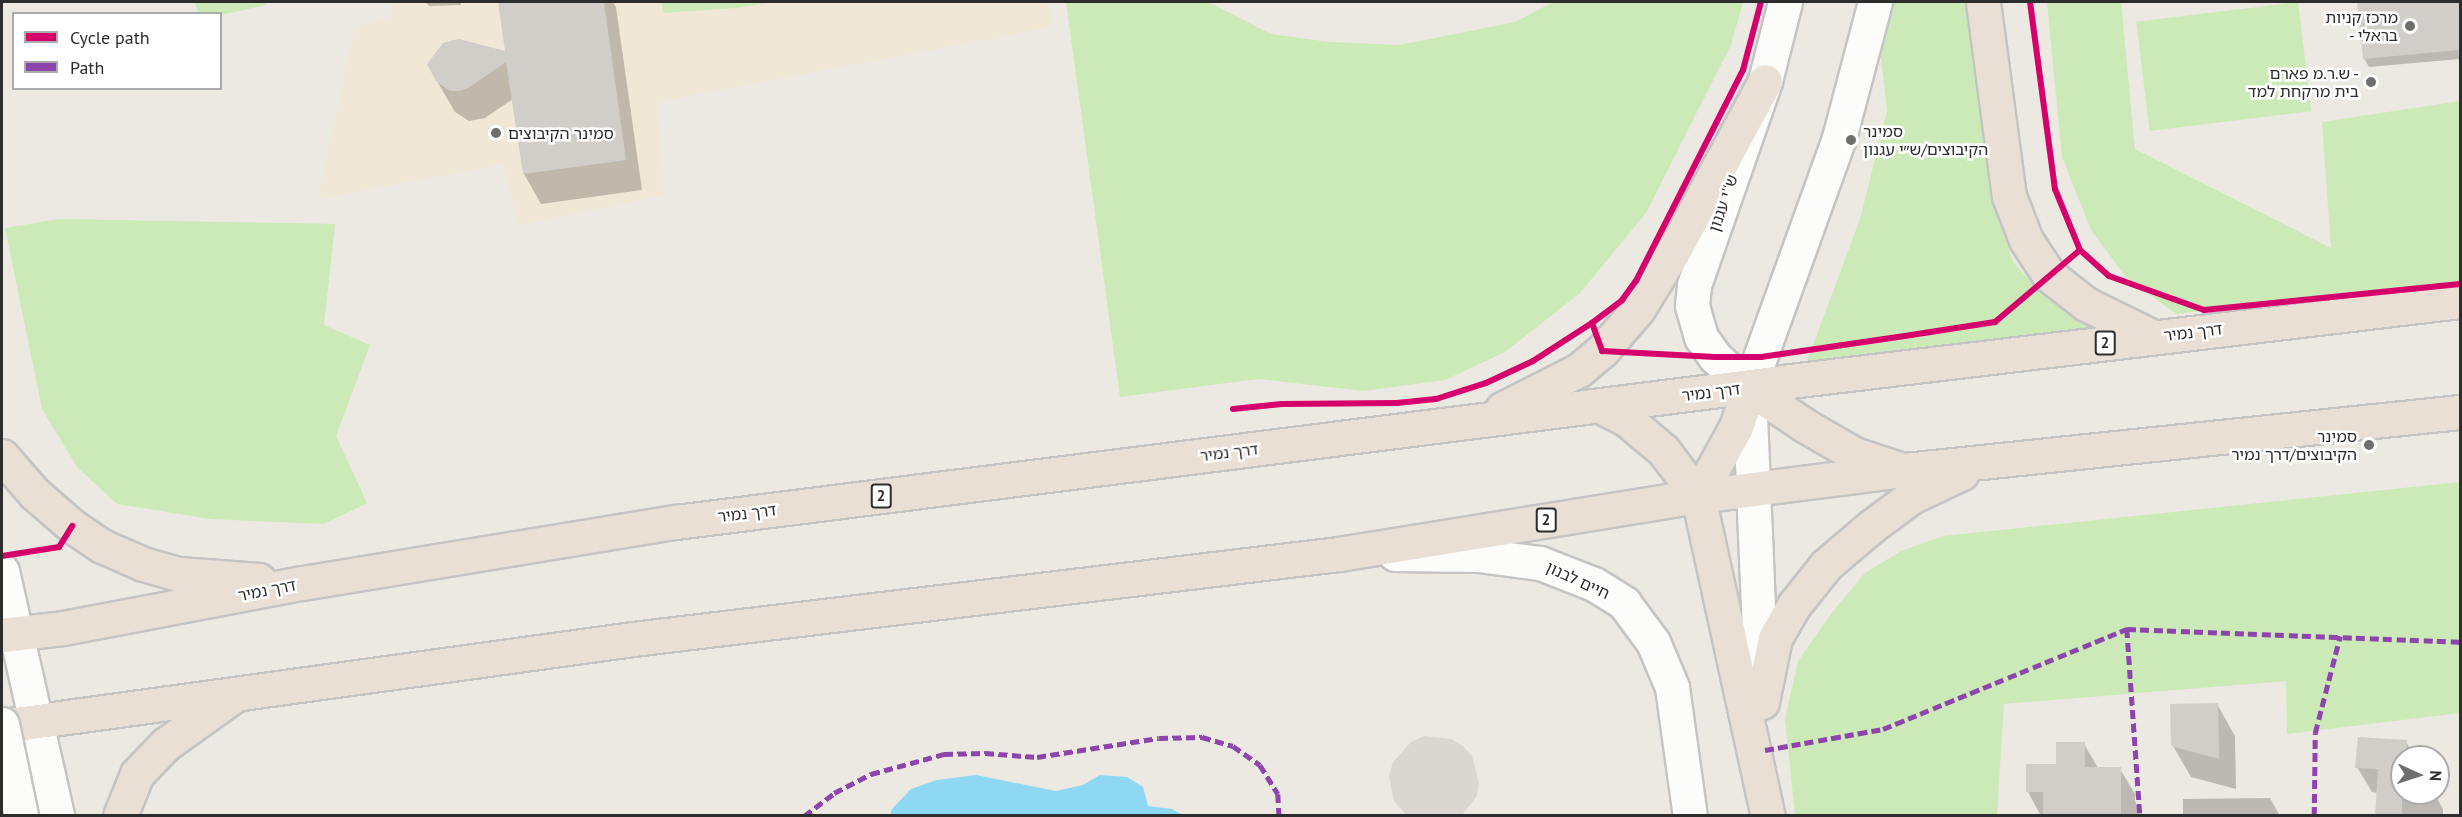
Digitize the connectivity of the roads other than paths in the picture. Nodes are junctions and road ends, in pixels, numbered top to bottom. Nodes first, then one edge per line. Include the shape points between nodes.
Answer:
1 (1785, 2) edge
2 (1875, 2) edge
3 (1983, 2) edge
4 (1765, 81) junction
5 (2460, 301) edge
6 (2153, 337) junction
7 (1749, 388) junction
8 (1600, 406) junction
9 (2460, 412) edge
10 (1475, 422) junction
11 (2, 456) edge
12 (1993, 462) junction
13 (1905, 470) junction
14 (1753, 489) junction
15 (1698, 496) junction
16 (1339, 554) junction
17 (2, 571) edge
18 (302, 583) junction
19 (9, 634) edge
20 (240, 692) junction
21 (1762, 702) junction
22 (36, 722) junction
23 (2, 725) edge
24 (21, 816) edge
25 (57, 816) edge
26 (120, 816) edge
27 (1690, 816) edge
28 (1768, 816) edge
29 (1776, 816) edge

1 - 4 main road, ש''י עגנון
2 - 7 main road via 1839,138
3 - 6 highway via 2009,196 2026,240 2049,275 2086,304
4 - 7 main road, ש''י עגנון via 1695,285 1692,305 1706,344
4 - 10 highway via 1673,252 1631,317 1602,351 1579,370
5 - 6 highway, דרך נמיר / 2
6 - 7 highway, דרך נמיר / 2
7 - 8 highway, דרך נמיר / 2
7 - 13 highway via 1854,454
7 - 14 main road
7 - 15 highway via 1736,427
8 - 10 highway, דרך נמיר / 2
8 - 15 highway via 1626,419 1663,450
9 - 12 highway, 2
10 - 18 highway, דרך נמיר / 2 via 676,522
11 - 18 highway via 34,494 102,546 179,574
12 - 13 highway, 2
12 - 21 highway via 1951,476 1911,497 1826,565 1795,604 1775,638
13 - 14 highway, 2
14 - 15 highway, 2
14 - 21 main road
15 - 16 highway, 2
15 - 28 highway
16 - 20 highway, 2 via 633,639
16 - 27 main road, חיים לבנון via 1478,555 1540,562 1594,584 1624,603 1653,642 1672,687
17 - 19 main road
18 - 19 highway, דרך נמיר / 2 via 63,628
19 - 22 main road
20 - 22 highway, 2
20 - 26 highway via 166,744 137,774
21 - 29 main road
22 - 23 highway, 2
22 - 25 main road
23 - 24 main road, bridge

